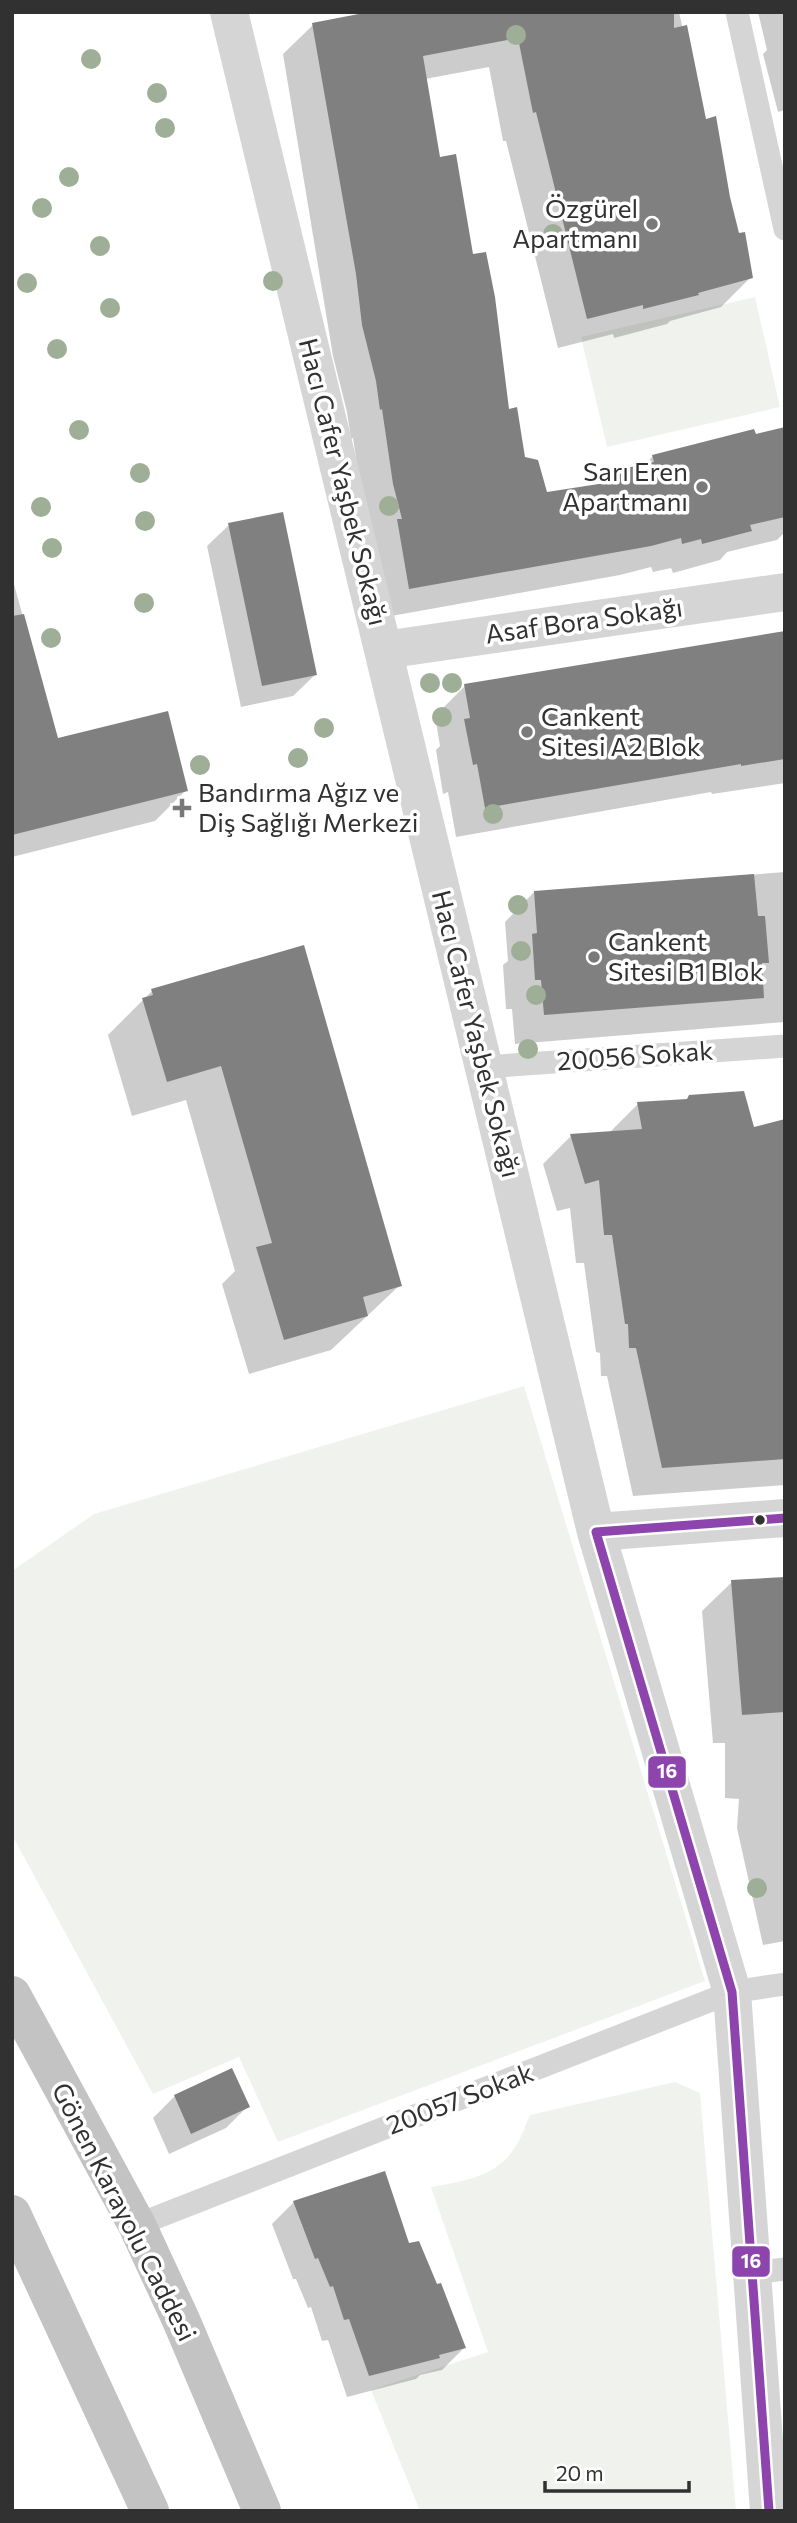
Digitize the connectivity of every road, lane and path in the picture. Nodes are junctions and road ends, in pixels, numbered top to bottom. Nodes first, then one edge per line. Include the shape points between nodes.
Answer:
1 (229, 12) edge
2 (737, 12) edge
3 (785, 229) edge
4 (785, 593) edge
5 (384, 650) junction
6 (785, 1046) edge
7 (484, 1067) junction
8 (785, 1518) edge
9 (596, 1532) junction
10 (785, 1984) edge
11 (732, 1992) junction
12 (12, 1995) edge
13 (12, 2214) edge
14 (137, 2225) junction
15 (768, 2271) edge
16 (150, 2511) edge
17 (262, 2511) edge
18 (769, 2511) edge

1 - 5 street, Hacı Cafer Yaşbek Sokağı
2 - 3 lane
4 - 5 street, Asaf Bora Sokağı
5 - 7 street, Hacı Cafer Yaşbek Sokağı
6 - 7 lane, 20056 Sokak
7 - 9 street, Hacı Cafer Yaşbek Sokağı
8 - 9 street
9 - 11 street, Hacı Cafer Yaşbek Sokağı
10 - 11 lane, 20057 Sokak
11 - 14 lane, 20057 Sokak
11 - 15 street, Hacı Cafer Yaşbek Sokağı
12 - 14 highway, Gönen Karayolu Caddesi
13 - 16 highway
14 - 17 highway, Gönen Karayolu Caddesi
15 - 18 street, Hacı Cafer Yaşbek Sokağı

